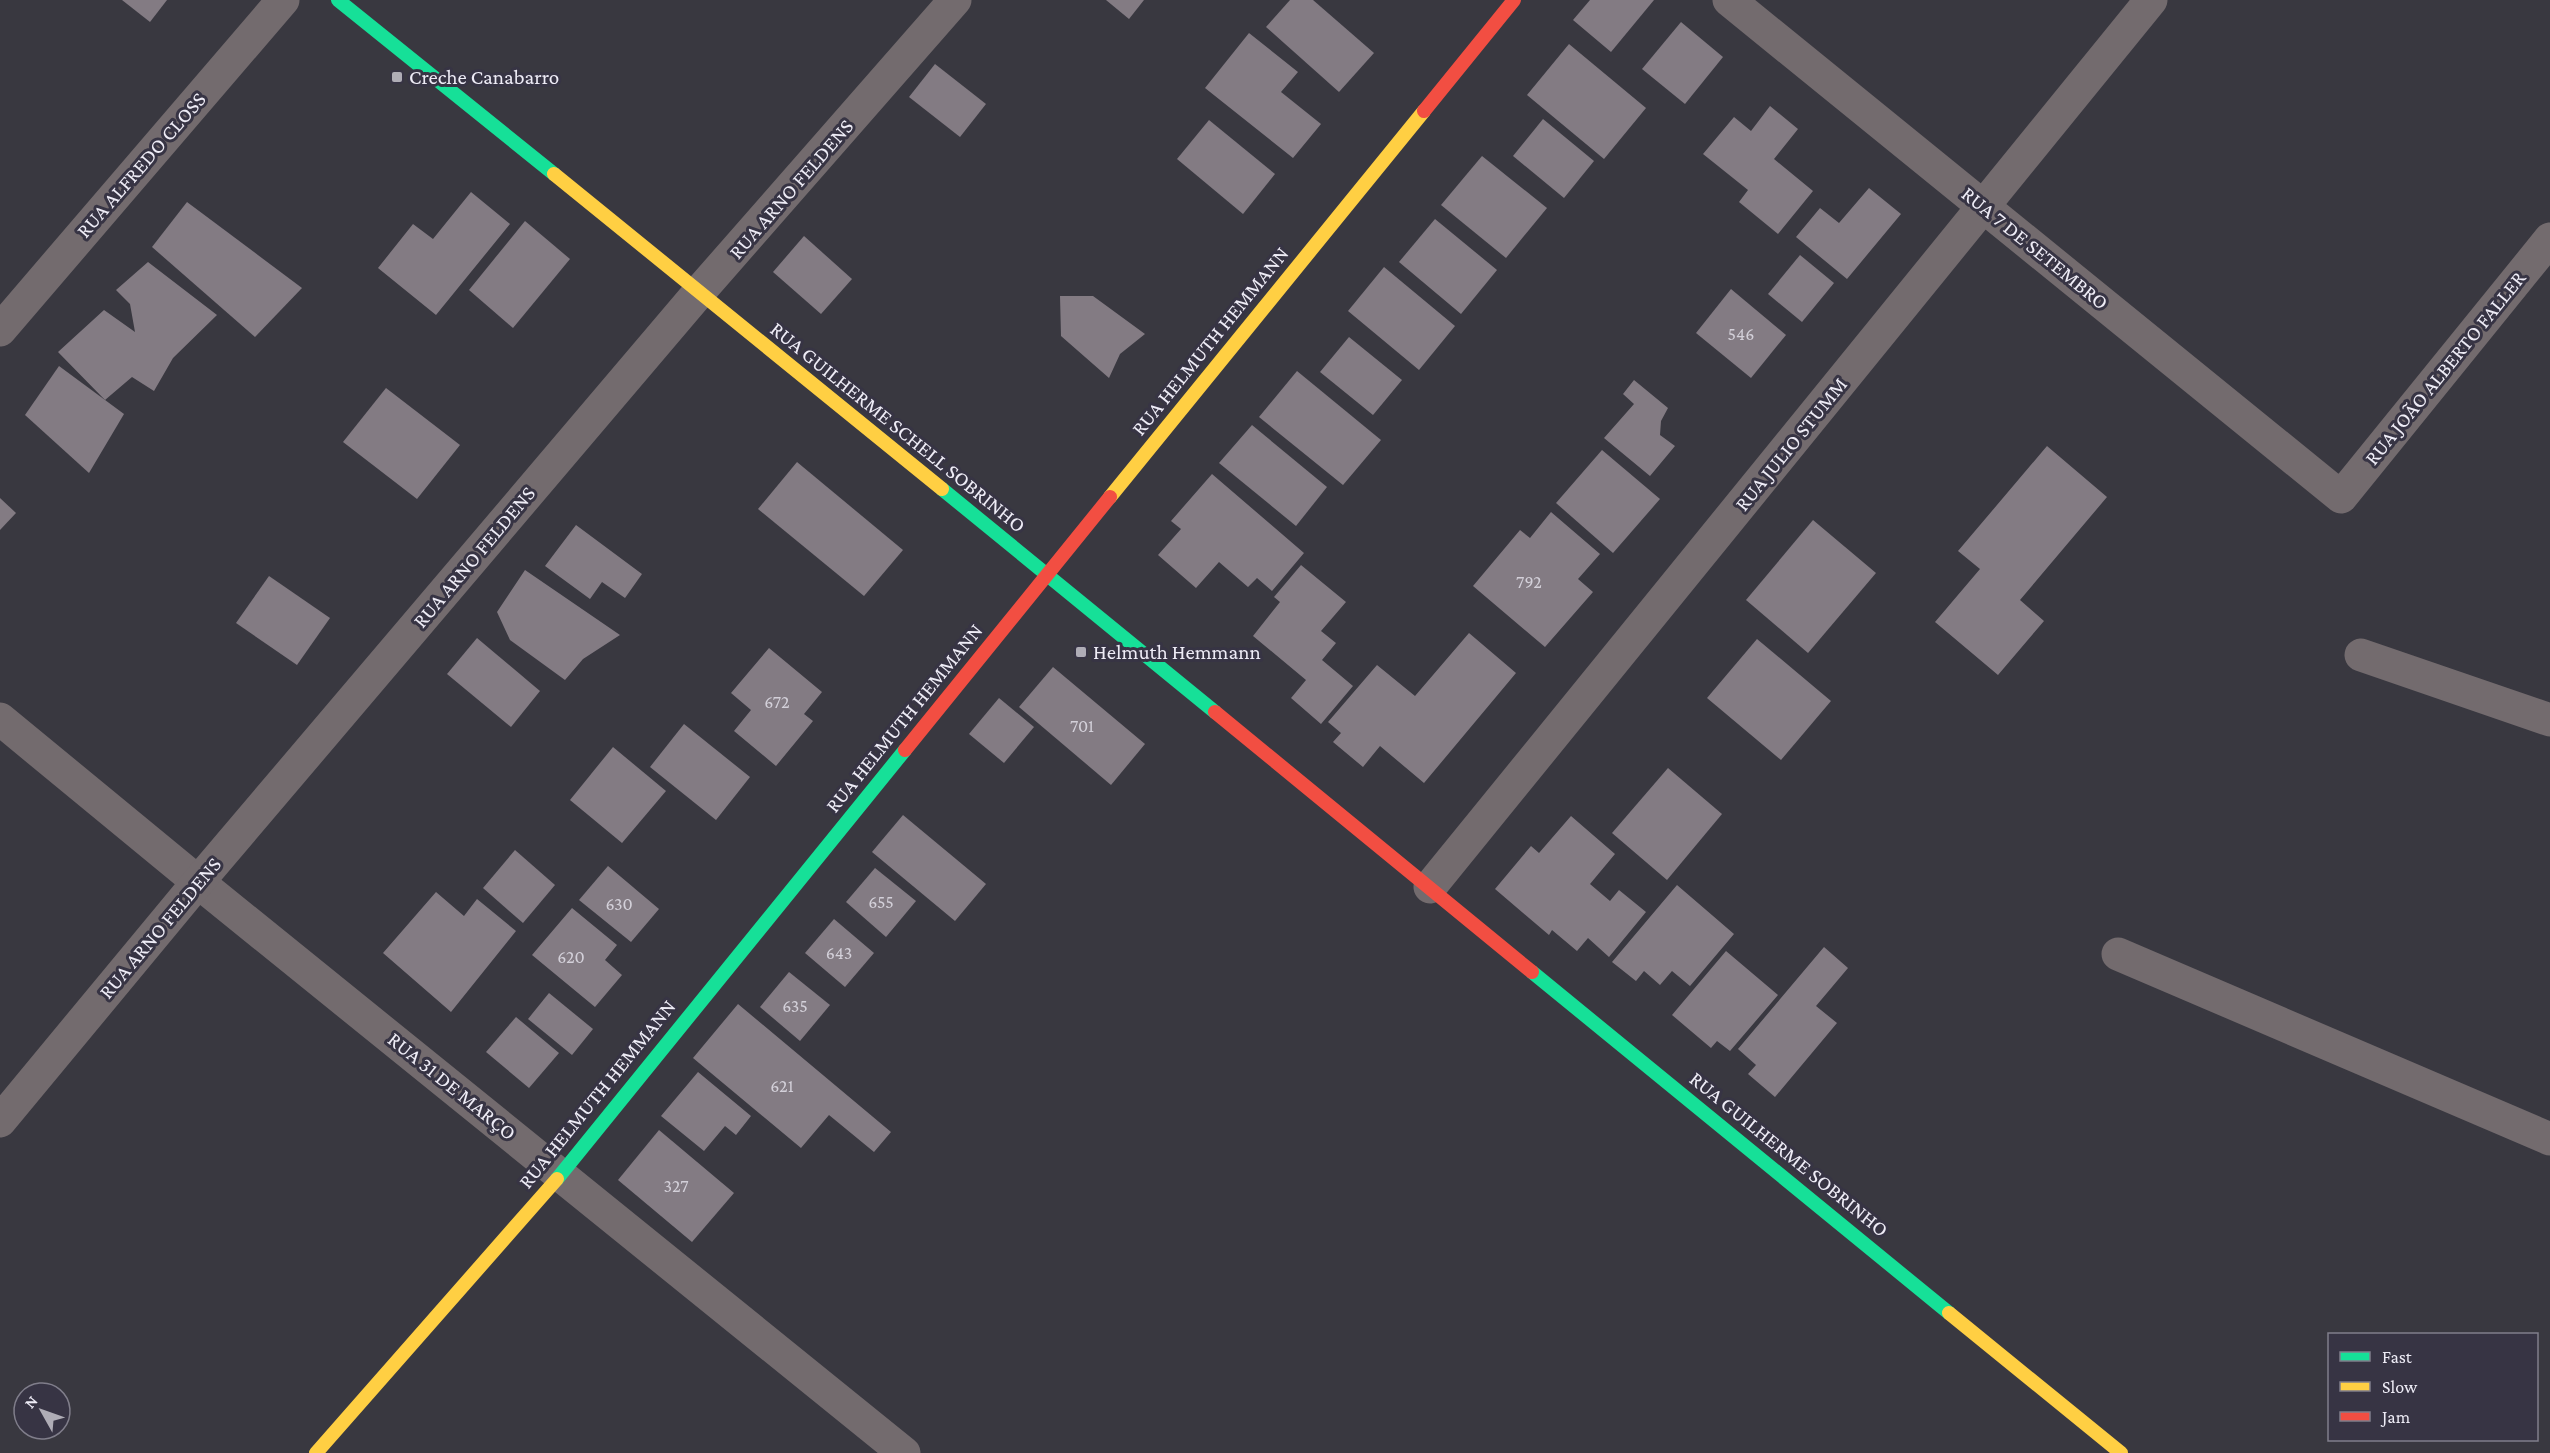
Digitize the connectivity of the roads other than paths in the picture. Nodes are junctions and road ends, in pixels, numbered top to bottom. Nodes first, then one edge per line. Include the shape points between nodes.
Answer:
1 (283, 0) edge
2 (338, 0) edge
3 (955, 0) edge
4 (1514, 0) edge
5 (1729, 0) edge
6 (2151, 0) edge
7 (1983, 207) junction
8 (2550, 239) edge
9 (700, 291) junction
10 (0, 330) edge
11 (2341, 497) joint
12 (1047, 576) junction
13 (2361, 655) dead end
14 (0, 719) edge
15 (2550, 720) edge
16 (198, 882) junction
17 (1430, 887) junction
18 (2118, 954) dead end
19 (0, 1121) edge
20 (2550, 1139) edge
21 (561, 1174) junction
22 (2118, 1452) edge
23 (316, 1453) edge
24 (904, 1453) edge

1 - 10 street, RUA ALFREDO CLOSS
2 - 9 street, RUA GUILHERME SCHELL SOBRINHO
3 - 9 street, RUA ARNO FELDENS
4 - 12 street, RUA HELMUTH HEMMANN
5 - 7 street, RUA 7 DE SETEMBRO
6 - 7 street, RUA JULIO STUMM
7 - 11 street, RUA 7 DE SETEMBRO
7 - 17 street, RUA JULIO STUMM
8 - 11 street, RUA JOÃO ALBERTO FALLER
9 - 12 street, RUA GUILHERME SCHELL SOBRINHO
9 - 16 street, RUA ARNO FELDENS
12 - 17 street, RUA GUILHERME SCHELL SOBRINHO
12 - 21 street, RUA HELMUTH HEMMANN
13 - 15 street
14 - 16 street, RUA 31 DE MARÇO
16 - 19 street, RUA ARNO FELDENS
16 - 21 street, RUA 31 DE MARÇO
17 - 22 street, RUA GUILHERME SOBRINHO
18 - 20 street
21 - 23 street, RUA HELMUTH HEMMANN
21 - 24 street, RUA 31 DE MARÇO

